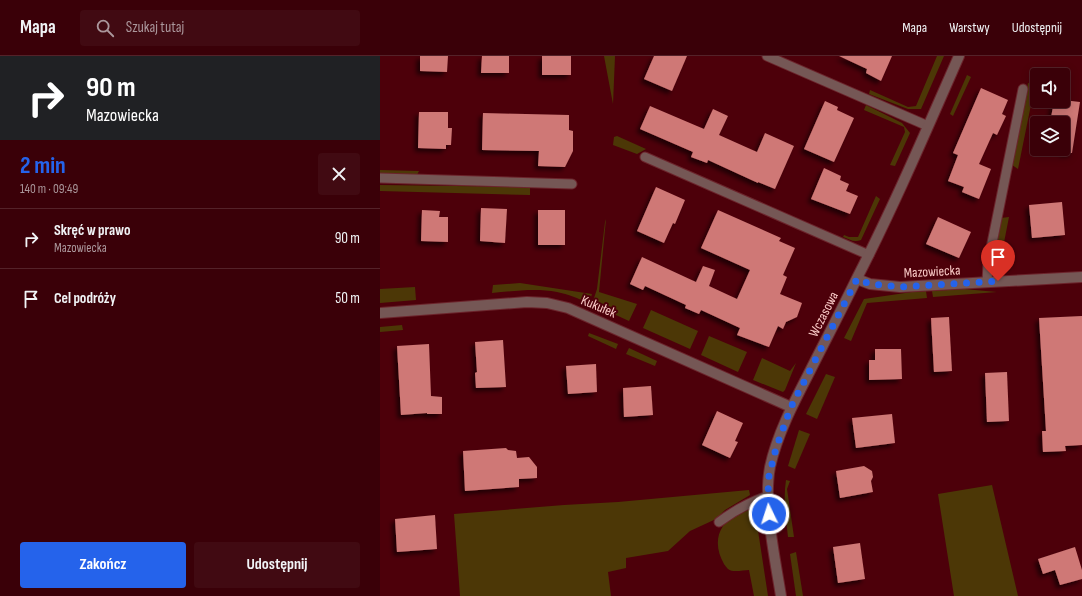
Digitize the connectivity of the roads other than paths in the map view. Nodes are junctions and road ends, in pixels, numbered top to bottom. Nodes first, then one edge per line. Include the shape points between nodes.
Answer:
1 (767, 56) edge
2 (959, 56) edge
3 (1023, 89) dead end
4 (928, 126) junction
5 (645, 157) dead end
6 (380, 178) edge
7 (572, 184) dead end
8 (869, 254) junction
9 (1082, 277) edge
10 (857, 279) junction
11 (987, 282) junction
12 (380, 313) edge
13 (791, 407) junction
14 (768, 496) junction
15 (719, 522) dead end
16 (781, 596) edge

1 - 4 lane
2 - 4 street, Wczasowa
3 - 11 lane via 988,263
4 - 8 street, Wczasowa
5 - 8 lane
6 - 7 lane
8 - 10 street, Wczasowa
9 - 11 street, Mazowiecka
10 - 11 street, Mazowiecka via 870,284 900,287
10 - 13 street, Wczasowa
12 - 13 street, Kukułek via 527,302 561,306
13 - 14 street, Wczasowa via 770,467
14 - 15 lane via 735,510
14 - 16 street, Wczasowa

